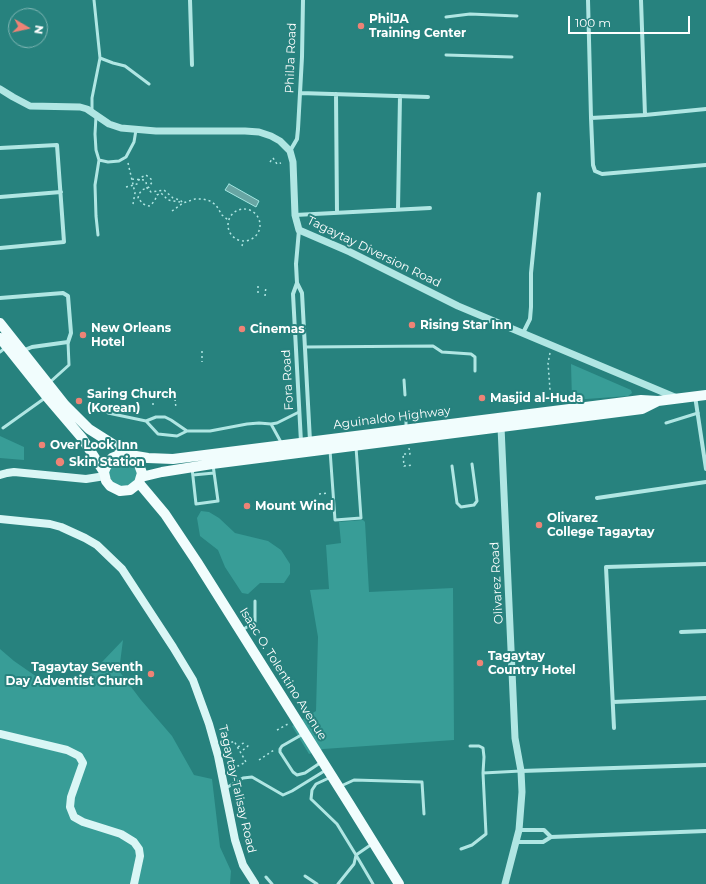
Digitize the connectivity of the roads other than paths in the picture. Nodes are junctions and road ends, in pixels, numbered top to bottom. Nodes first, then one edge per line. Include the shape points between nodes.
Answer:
1 (94, 0) edge
2 (190, 0) edge
3 (303, 0) edge
4 (588, 0) edge
5 (641, 0) edge
6 (517, 16) dead end
7 (446, 17) dead end
8 (446, 55) dead end
9 (512, 57) dead end
10 (100, 58) junction
11 (192, 65) dead end
12 (149, 84) dead end
13 (0, 89) edge
14 (300, 93) junction
15 (336, 94) junction
16 (400, 96) junction
17 (428, 97) dead end
18 (706, 109) edge
19 (94, 114) junction
20 (645, 115) junction
21 (591, 118) junction
22 (136, 130) junction
23 (0, 148) edge
24 (290, 151) junction
25 (99, 160) junction
26 (706, 165) edge
27 (61, 192) junction
28 (539, 194) dead end
29 (0, 197) edge
30 (430, 208) dead end
31 (398, 209) junction
32 (337, 213) junction
33 (295, 215) junction
34 (299, 230) junction
35 (98, 235) dead end
36 (0, 248) edge
37 (297, 283) junction
38 (0, 298) edge
39 (0, 323) edge
40 (523, 333) junction
41 (0, 338) edge
42 (68, 342) junction
43 (305, 347) junction
44 (3, 349) edge
45 (22, 351) junction
46 (475, 371) dead end
47 (404, 380) dead end
48 (48, 384) junction
49 (405, 395) dead end
50 (706, 395) edge
51 (695, 396) junction
52 (47, 397) junction
53 (678, 399) junction
54 (658, 401) junction
55 (105, 406) dead end
56 (299, 412) junction
57 (698, 413) junction
58 (406, 416) dead end
59 (146, 421) junction
60 (666, 423) dead end
61 (271, 424) junction
62 (309, 427) junction
63 (501, 427) junction
64 (3, 428) dead end
65 (300, 428) junction
66 (406, 429) junction
67 (186, 431) junction
68 (283, 445) junction
69 (356, 445) junction
70 (305, 447) junction
71 (330, 448) junction
72 (130, 455) junction
73 (472, 464) dead end
74 (452, 466) dead end
75 (213, 468) junction
76 (706, 469) edge
77 (192, 471) junction
78 (105, 474) junction
79 (0, 475) edge
80 (140, 480) junction
81 (706, 482) edge
82 (597, 498) dead end
83 (0, 519) edge
84 (706, 564) edge
85 (255, 601) dead end
86 (240, 630) junction
87 (706, 631) edge
88 (681, 632) dead end
89 (706, 698) edge
90 (612, 702) junction
91 (614, 728) dead end
92 (305, 733) junction
93 (0, 734) edge
94 (470, 746) dead end
95 (706, 765) edge
96 (327, 769) junction
97 (521, 771) junction
98 (483, 773) junction
99 (339, 787) junction
100 (225, 789) junction
101 (424, 814) dead end
102 (519, 830) junction
103 (706, 831) edge
104 (551, 837) junction
105 (516, 842) junction
106 (373, 843) junction
107 (461, 849) dead end
108 (356, 855) junction
109 (305, 876) dead end
110 (266, 877) dead end
111 (134, 884) edge
112 (255, 884) edge
113 (272, 884) edge
114 (317, 884) edge
115 (338, 884) edge
116 (373, 884) edge
117 (399, 884) edge
118 (505, 884) edge

1 - 10 lane
2 - 11 street
3 - 14 street, PhilJa Road
4 - 21 street
5 - 20 street
6 - 7 lane via 470,14
8 - 9 lane
10 - 12 lane via 125,66
10 - 19 lane via 92,98
13 - 19 street via 30,106 80,107
14 - 15 street
14 - 24 street, PhilJa Road via 297,139
15 - 16 street
15 - 32 street
16 - 17 street
16 - 31 street
18 - 20 street
19 - 22 street via 109,124
19 - 25 lane
20 - 21 street
21 - 26 street via 593,165 595,171 602,174
22 - 24 street via 259,132 280,141
22 - 25 lane via 134,142 126,157 119,161
23 - 27 street via 57,145
24 - 33 street, Tagaytay Diversion Road via 294,174
25 - 35 lane via 95,185
27 - 29 street
27 - 36 street via 64,242
28 - 40 street via 531,273 530,319
30 - 31 street
31 - 32 street
32 - 33 street
33 - 34 street, Tagaytay Diversion Road
34 - 37 street, Fora Road
34 - 40 street, Tagaytay Diversion Road via 350,252 452,303
37 - 43 street, Fora Road via 302,293
37 - 56 street, Fora Road via 293,294
38 - 42 street via 62,293 68,296 71,333
39 - 45 main road
40 - 53 street, Tagaytay Diversion Road
41 - 44 main road
42 - 45 street via 32,347
42 - 48 lane via 69,365
43 - 46 lane via 433,346 442,352 471,354 474,357
43 - 62 street, Fora Road
44 - 52 main road
45 - 48 main road
47 - 49 lane
48 - 72 main road via 89,429
50 - 51 main road, Aguinaldo Highway
51 - 53 main road, Aguinaldo Highway
51 - 57 street
52 - 64 lane
52 - 78 main road via 82,438
53 - 54 main road, Aguinaldo Highway
54 - 63 main road, Aguinaldo Highway via 642,409
54 - 66 main road, Aguinaldo Highway via 641,400
55 - 59 lane via 108,413
56 - 61 lane
56 - 65 street, Fora Road
57 - 60 lane
57 - 76 street
58 - 66 lane
59 - 67 lane via 165,417
59 - 67 lane via 158,434 177,436
61 - 67 lane
61 - 68 lane
62 - 65 lane
62 - 70 street, Fora Road
63 - 69 main road, Aguinaldo Highway
63 - 97 street, Olivarez Road via 515,738
65 - 70 street, Fora Road
66 - 70 main road, Aguinaldo Highway
68 - 70 main road, Aguinaldo Highway
68 - 72 main road, Aguinaldo Highway via 173,459
69 - 71 main road, Aguinaldo Highway
69 - 71 lane via 362,518 334,520
70 - 71 main road, Aguinaldo Highway
70 - 75 main road, Aguinaldo Highway
72 - 78 main road via 122,454 112,458
72 - 80 main road via 140,465
73 - 74 lane via 477,501 474,506 461,507 457,504
75 - 77 main road, Aguinaldo Highway
75 - 77 lane via 218,501 196,504
77 - 80 main road, Aguinaldo Highway
78 - 79 main road via 86,480 14,472
78 - 80 main road via 110,486 120,491 130,490
80 - 86 main road, Isaac O. Tolentino Avenue via 178,533
81 - 82 street
83 - 100 main road, Tagaytay-Talisay Road via 61,527 96,545 122,569 193,680 209,724
84 - 90 street via 606,568
85 - 86 lane via 255,622
86 - 92 main road, Isaac O. Tolentino Avenue
87 - 88 street
89 - 90 street
90 - 91 street
92 - 96 main road, Isaac O. Tolentino Avenue
92 - 96 lane via 281,748 280,752 286,763 297,775
93 - 111 main road via 67,750 79,756 83,763 70,807 74,817 121,834 134,842 140,856
94 - 98 lane via 483,748
95 - 97 street
96 - 99 main road, Isaac O. Tolentino Avenue
96 - 100 lane via 283,795 252,777 243,778
96 - 108 lane via 312,790 311,799 337,824
97 - 98 lane
97 - 102 street, Olivarez Road
98 - 107 lane via 486,834 472,845
99 - 101 lane via 354,780 422,782
99 - 106 main road, Isaac O. Tolentino Avenue
100 - 112 main road, Tagaytay-Talisay Road via 235,840 243,865
102 - 104 street via 544,830
102 - 105 street, Olivarez Road
103 - 104 street
104 - 105 street via 543,842
105 - 118 street, Olivarez Road
106 - 108 lane
106 - 117 main road, Isaac O. Tolentino Avenue
108 - 115 lane via 354,864
108 - 116 lane
109 - 114 lane
110 - 113 lane

